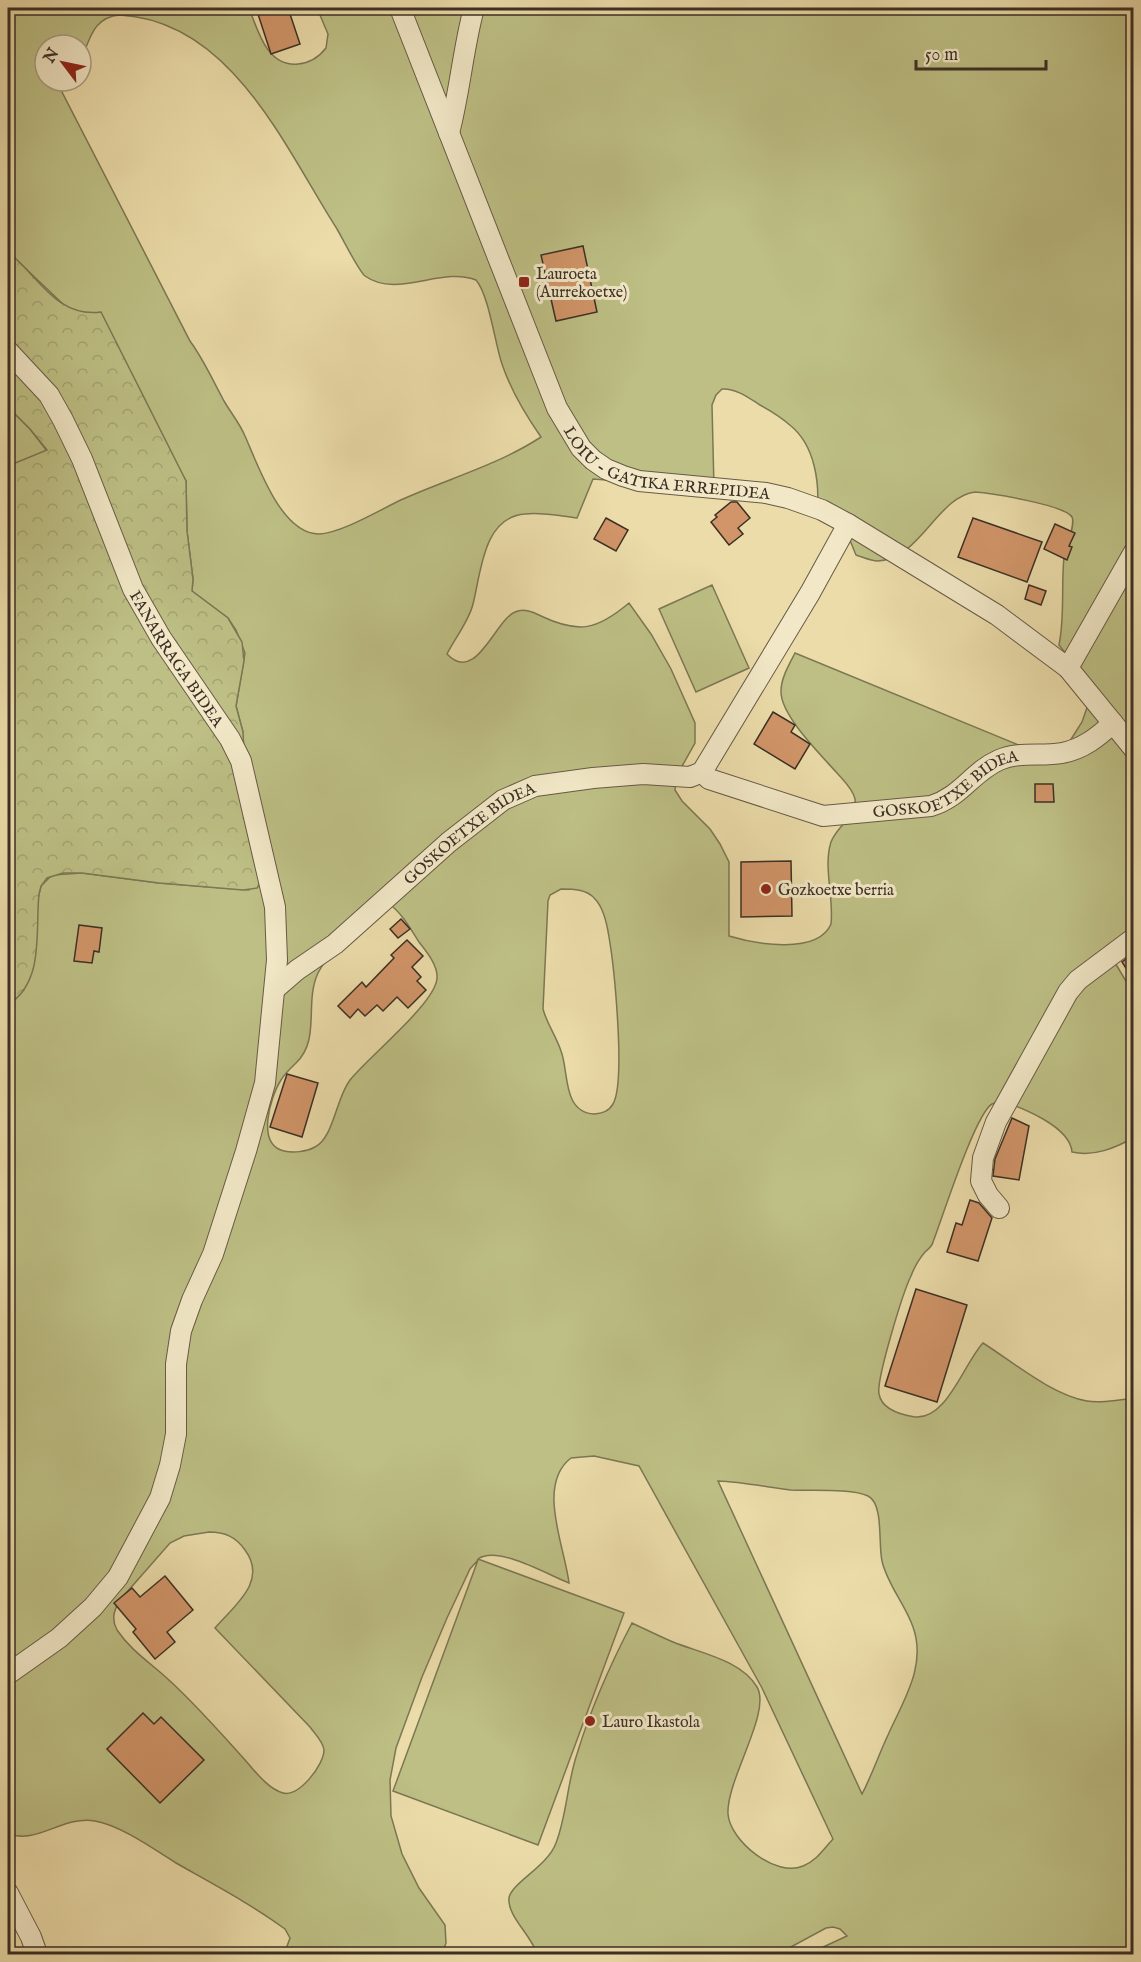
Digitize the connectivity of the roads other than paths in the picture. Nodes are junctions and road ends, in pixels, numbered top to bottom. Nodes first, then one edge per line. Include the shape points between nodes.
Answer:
1 (400, 8) edge
2 (474, 8) edge
3 (449, 133) junction
4 (8, 351) edge
5 (848, 524) junction
6 (1134, 552) edge
7 (1068, 668) junction
8 (1113, 723) junction
9 (1134, 749) edge
10 (702, 772) junction
11 (1134, 938) edge
12 (275, 989) junction
13 (999, 1208) dead end
14 (8, 1674) edge
15 (8, 1893) edge
16 (37, 1954) edge

1 - 3 street, LOIU - GATIKA ERREPIDEA
2 - 3 street
3 - 5 street, LOIU - GATIKA ERREPIDEA via 557,408 593,460 639,481 788,498
4 - 12 street, FANARRAGA BIDEA via 49,395 82,459 133,589 241,761 275,906
5 - 7 street, LOIU - GATIKA ERREPIDEA via 998,615
5 - 10 street
6 - 7 street
7 - 8 street, LOIU - GATIKA ERREPIDEA
8 - 9 street, LOIU - GATIKA ERREPIDEA
8 - 10 street, GOSKOETXE BIDEA via 1082,747 998,760 945,801 931,806 823,816 709,778
10 - 12 street, GOSKOETXE BIDEA via 690,777 643,774 536,786 503,800 449,842 335,944
11 - 13 street via 1068,992 996,1122 983,1158 981,1181
12 - 14 street, FANARRAGA BIDEA via 265,1083 250,1140 213,1254 181,1331 176,1364 176,1434 160,1498 118,1577 93,1607 59,1638
15 - 16 street

